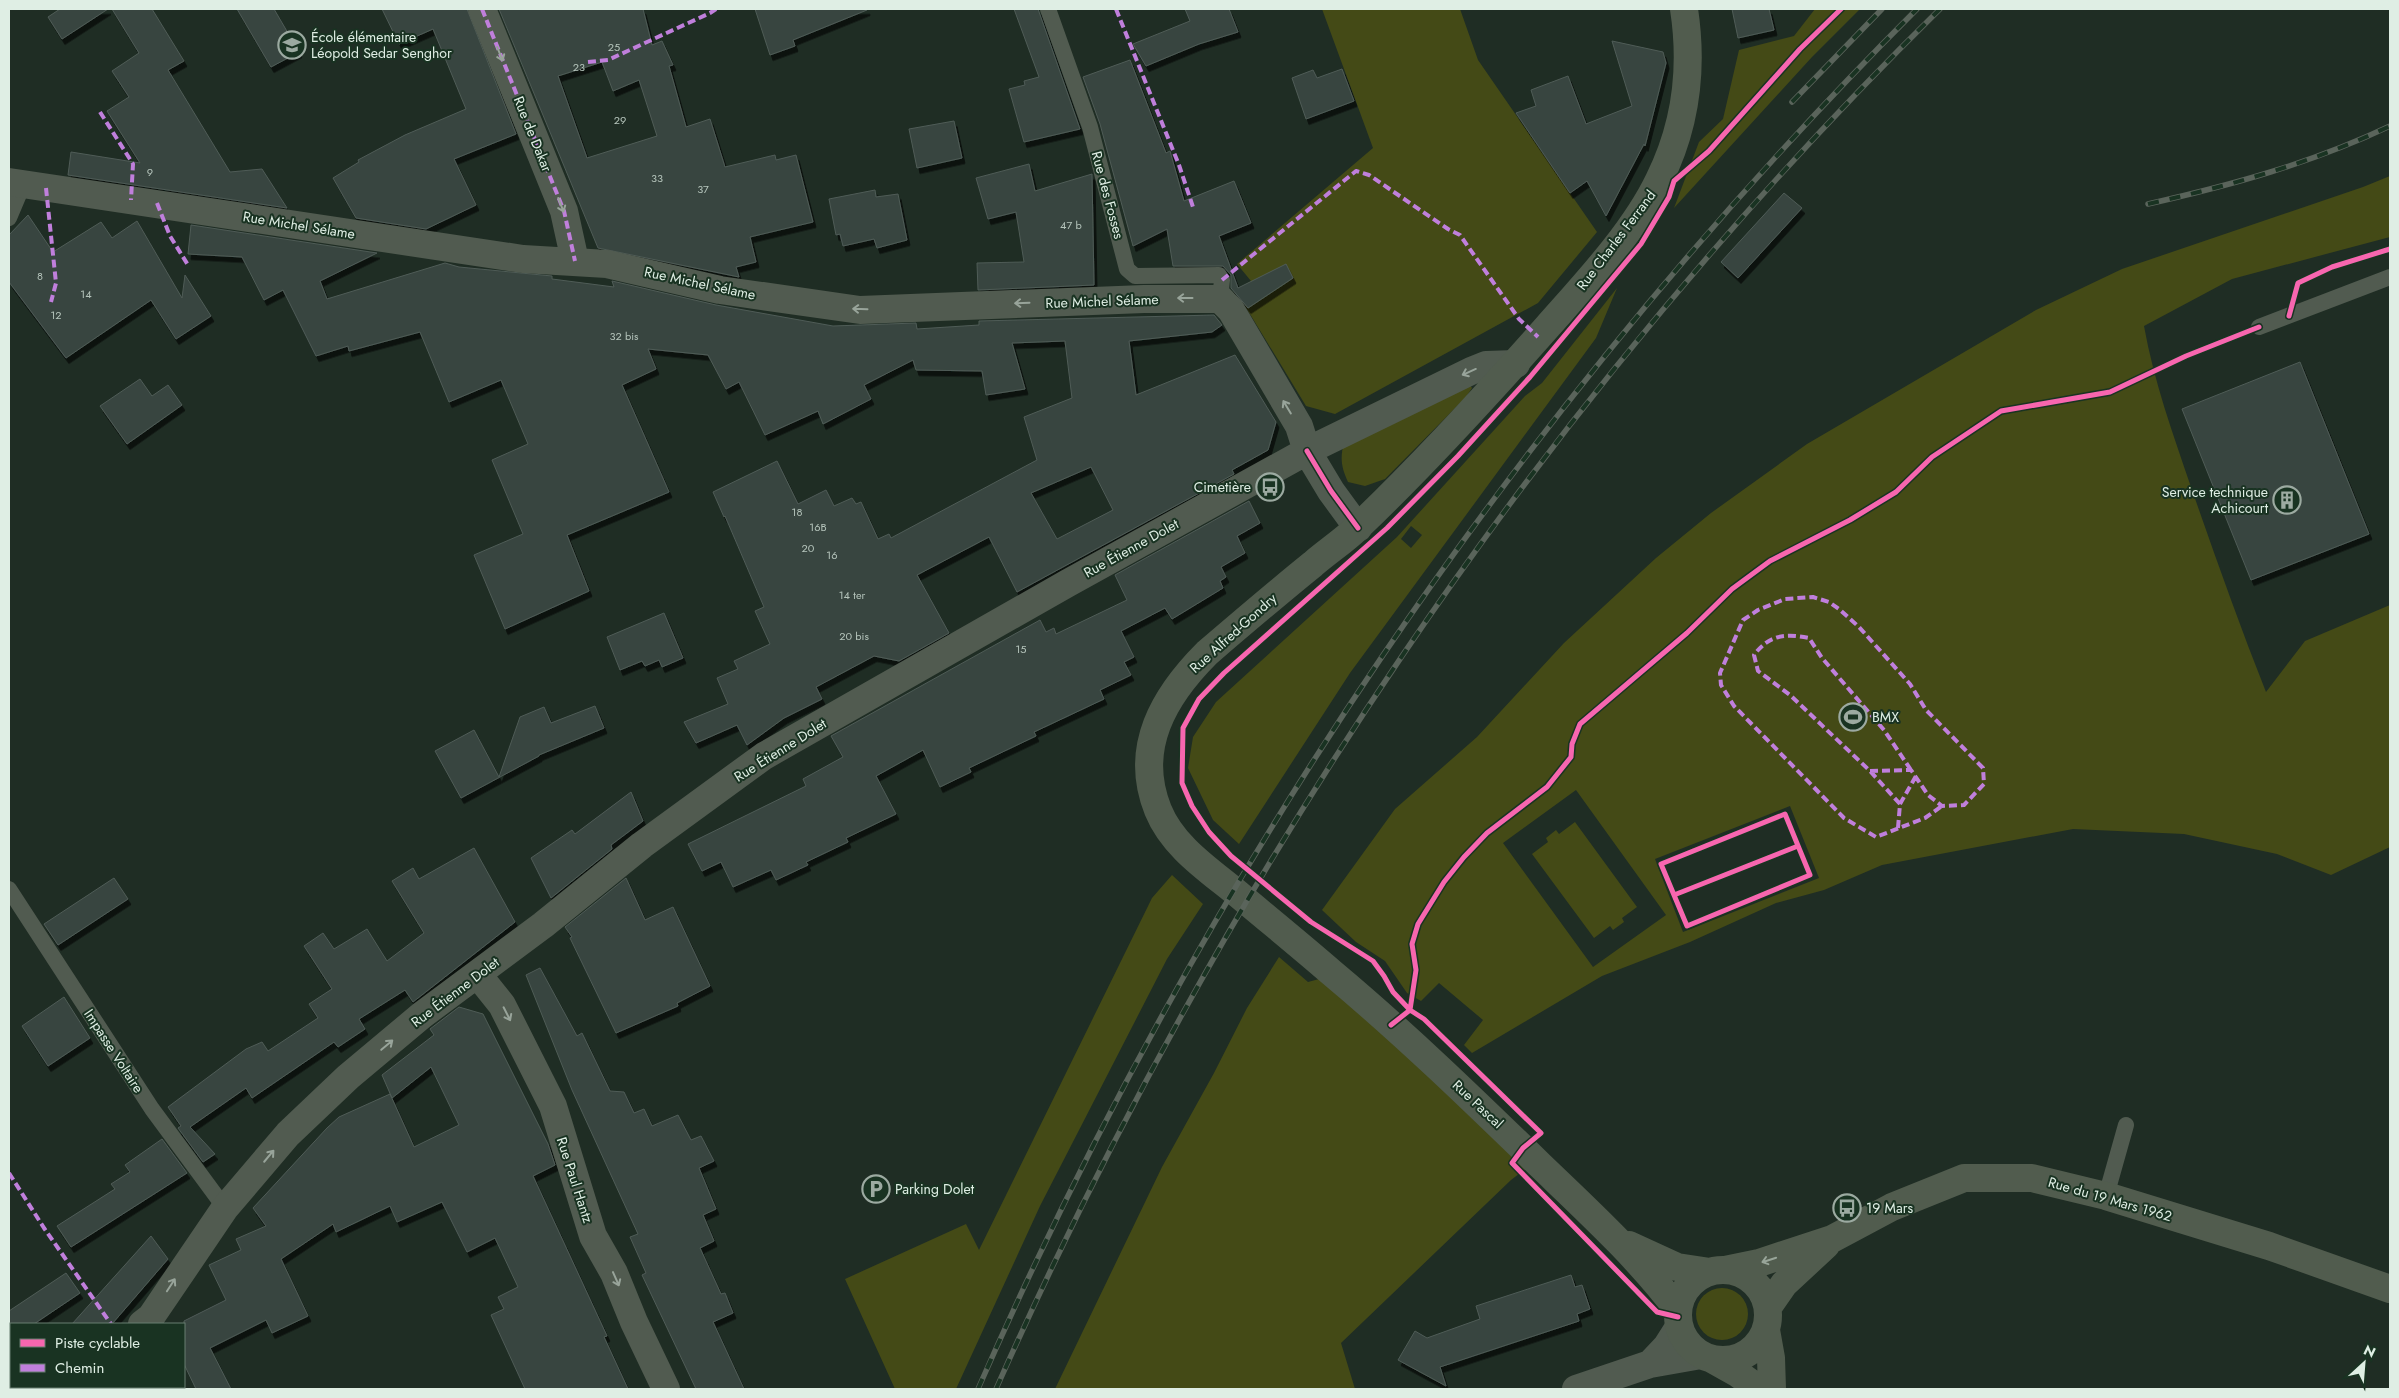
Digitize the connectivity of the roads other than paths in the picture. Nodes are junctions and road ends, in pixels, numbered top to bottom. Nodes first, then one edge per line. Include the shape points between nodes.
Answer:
1 (482, 9) edge
2 (1048, 9) edge
3 (1684, 9) edge
4 (16, 184) edge
5 (9, 218) edge
6 (575, 261) junction
7 (2390, 277) edge
8 (1220, 299) junction
9 (2259, 327) dead end
10 (1516, 364) junction
11 (1307, 451) junction
12 (1358, 528) junction
13 (9, 889) edge
14 (1334, 974) joint
15 (478, 975) junction
16 (2126, 1125) dead end
17 (2106, 1196) junction
18 (225, 1208) junction
19 (1832, 1239) junction
20 (1617, 1240) junction
21 (1718, 1271) junction
22 (2390, 1289) edge
23 (1679, 1319) junction
24 (1767, 1319) junction
25 (143, 1323) edge
26 (1706, 1357) junction
27 (1650, 1364) junction
28 (666, 1389) edge
29 (1576, 1389) edge
30 (1759, 1389) edge
31 (1772, 1389) edge

1 -> 6 street, Rue de Dakar via 564,211
2 - 8 lane, Rue des Fosses via 1090,127 1128,269 1135,276 1219,275 1222,280
3 - 10 street, Rue Charles Ferrand via 1689,70 1677,132 1660,178 1651,197 1599,268
4 - 5 lane
4 - 6 street, Rue Michel Sélame via 523,259
8 -> 6 street, Rue Michel Sélame via 860,310 720,290 650,272
7 - 9 lane
11 -> 8 street via 1298,426 1231,310
10 -> 11 street, Rue Étienne Dolet via 1486,365 1471,371
10 - 12 street, Rue Alfred-Gondry
11 - 12 street
11 - 15 street, Rue Étienne Dolet via 764,756 642,845
12 - 14 street, Rue Alfred-Gondry via 1207,653 1180,682 1163,707 1152,744 1150,768 1154,799 1166,825 1183,848
13 - 18 lane, Impasse Voltaire via 152,1109
14 - 20 street, Rue Pascal via 1450,1078
18 -> 15 street, Rue Étienne Dolet via 288,1134 348,1077 422,1015
15 -> 28 street, Rue Paul Hantz via 502,1005 553,1106 592,1236 614,1274
16 - 17 lane
17 - 19 street, Rue du 19 Mars 1962 via 2032,1178 1964,1178 1892,1207
17 - 22 street, Rue du 19 Mars 1962 via 2269,1246
25 -> 18 street, Rue Étienne Dolet via 151,1317
19 -> 21 street, Rue du 19 Mars 1962 via 1759,1263
19 - 24 street, Rue du 19 Mars 1962 via 1784,1284
20 - 21 street, Rue Pascal via 1677,1267
20 - 23 street, Rue Pascal via 1657,1282
21 - 23 street via 1698,1277 1688,1286 1681,1297
21 - 24 street via 1740,1273 1753,1281 1763,1293
23 - 26 street via 1684,1338
23 - 27 street via 1667,1346
24 - 26 street via 1761,1340 1745,1355 1734,1360
24 - 31 street
26 - 27 street
26 - 30 street
27 - 29 street

